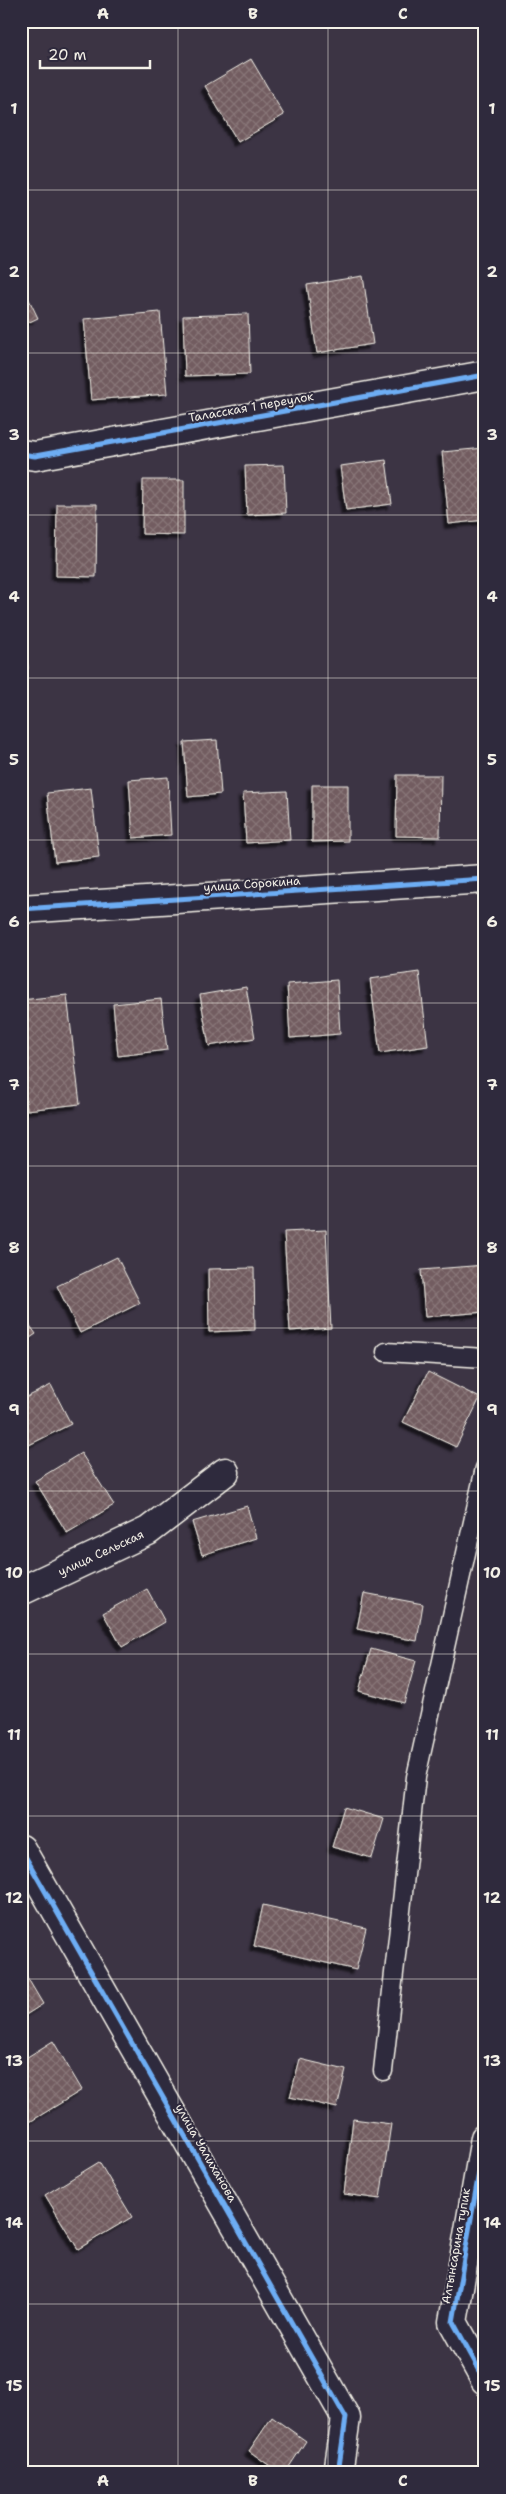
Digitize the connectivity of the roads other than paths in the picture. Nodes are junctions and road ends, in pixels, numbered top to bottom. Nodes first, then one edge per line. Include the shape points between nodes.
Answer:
1 (485, 375) edge
2 (21, 454) edge
3 (485, 879) edge
4 (21, 909) edge
5 (386, 1352) dead end
6 (485, 1358) edge
7 (485, 1468) edge
8 (225, 1472) dead end
9 (21, 1591) edge
10 (21, 1849) edge
11 (383, 2071) dead end
12 (485, 2138) edge
13 (485, 2380) edge
14 (338, 2473) edge

1 - 2 street, Таласская 1 переулок via 35,456
3 - 4 street, улица Сорокина
5 - 6 lane
7 - 11 lane via 416,1778
8 - 9 street, улица Сельская via 148,1531
10 - 14 street, улица Уалиханова via 346,2418
12 - 13 street, Алтынсарина тупик via 453,2322

